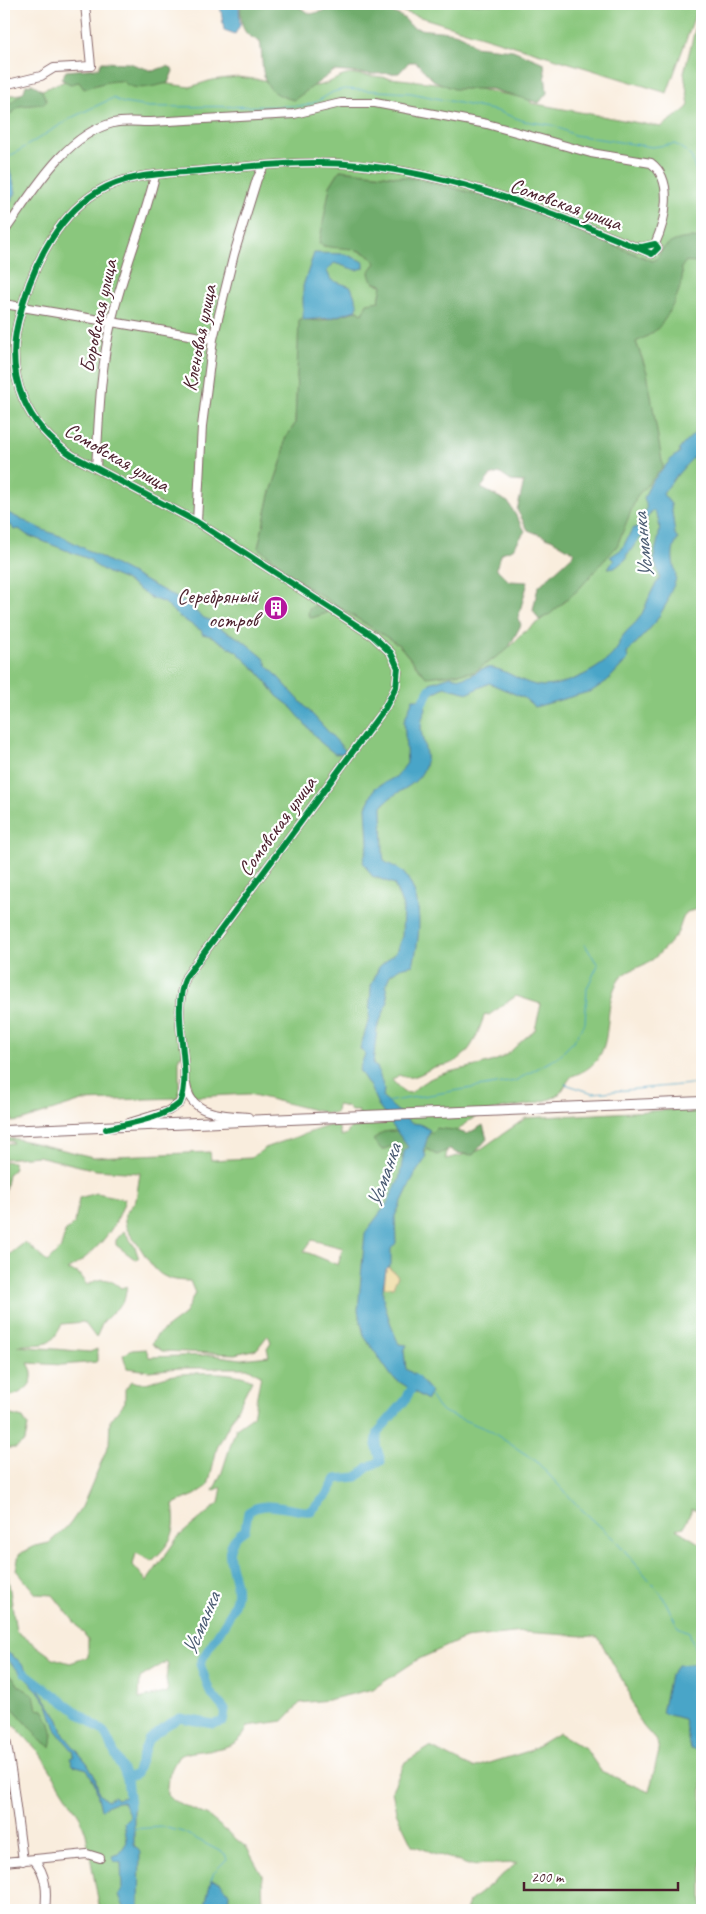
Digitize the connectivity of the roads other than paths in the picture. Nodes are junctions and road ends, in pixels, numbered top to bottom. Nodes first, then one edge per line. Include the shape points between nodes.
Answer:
1 (85, 4) edge
2 (4, 85) edge
3 (264, 166) junction
4 (155, 176) junction
5 (4, 232) edge
6 (4, 304) edge
7 (21, 308) junction
8 (111, 324) junction
9 (213, 339) junction
10 (96, 468) junction
11 (197, 522) junction
12 (182, 1058) junction
13 (702, 1102) edge
14 (283, 1120) junction
15 (106, 1129) junction
16 (4, 1131) edge
17 (4, 1726) edge
18 (100, 1858) dead end
19 (34, 1860) junction
20 (22, 1861) junction
21 (4, 1862) edge
22 (46, 1910) edge

1 - 2 street via 91,66 54,68 41,76
3 - 4 street, Сомовская улица
3 - 5 street, Сомовская улица via 322,163 418,174 514,200 652,254 658,248 655,244 665,212 662,179 652,163 601,155 510,129 439,114 369,103 341,103 294,114 110,124 90,134 52,164
3 - 9 street, Кленовая улица via 237,245
4 - 7 street, Сомовская улица via 124,180 83,202 62,224 44,254
4 - 8 street, Боровская улица via 128,258
6 - 7 street
7 - 8 street
7 - 10 street, Сомовская улица via 14,350 17,378 27,409 54,443
8 - 9 street
8 - 10 street, Боровская улица via 101,389
9 - 11 street, Кленовая улица via 202,426
10 - 11 street, Сомовская улица
11 - 12 street, Сомовская улица via 373,636 393,656 398,676 394,694 385,708 188,974 180,1000
12 - 14 street via 188,1094 196,1106 227,1115
12 - 15 street via 182,1095 178,1105
13 - 14 highway
14 - 15 highway
15 - 16 highway
17 - 20 street
18 - 19 street via 87,1854
19 - 20 street
19 - 22 street via 43,1876
20 - 21 street

